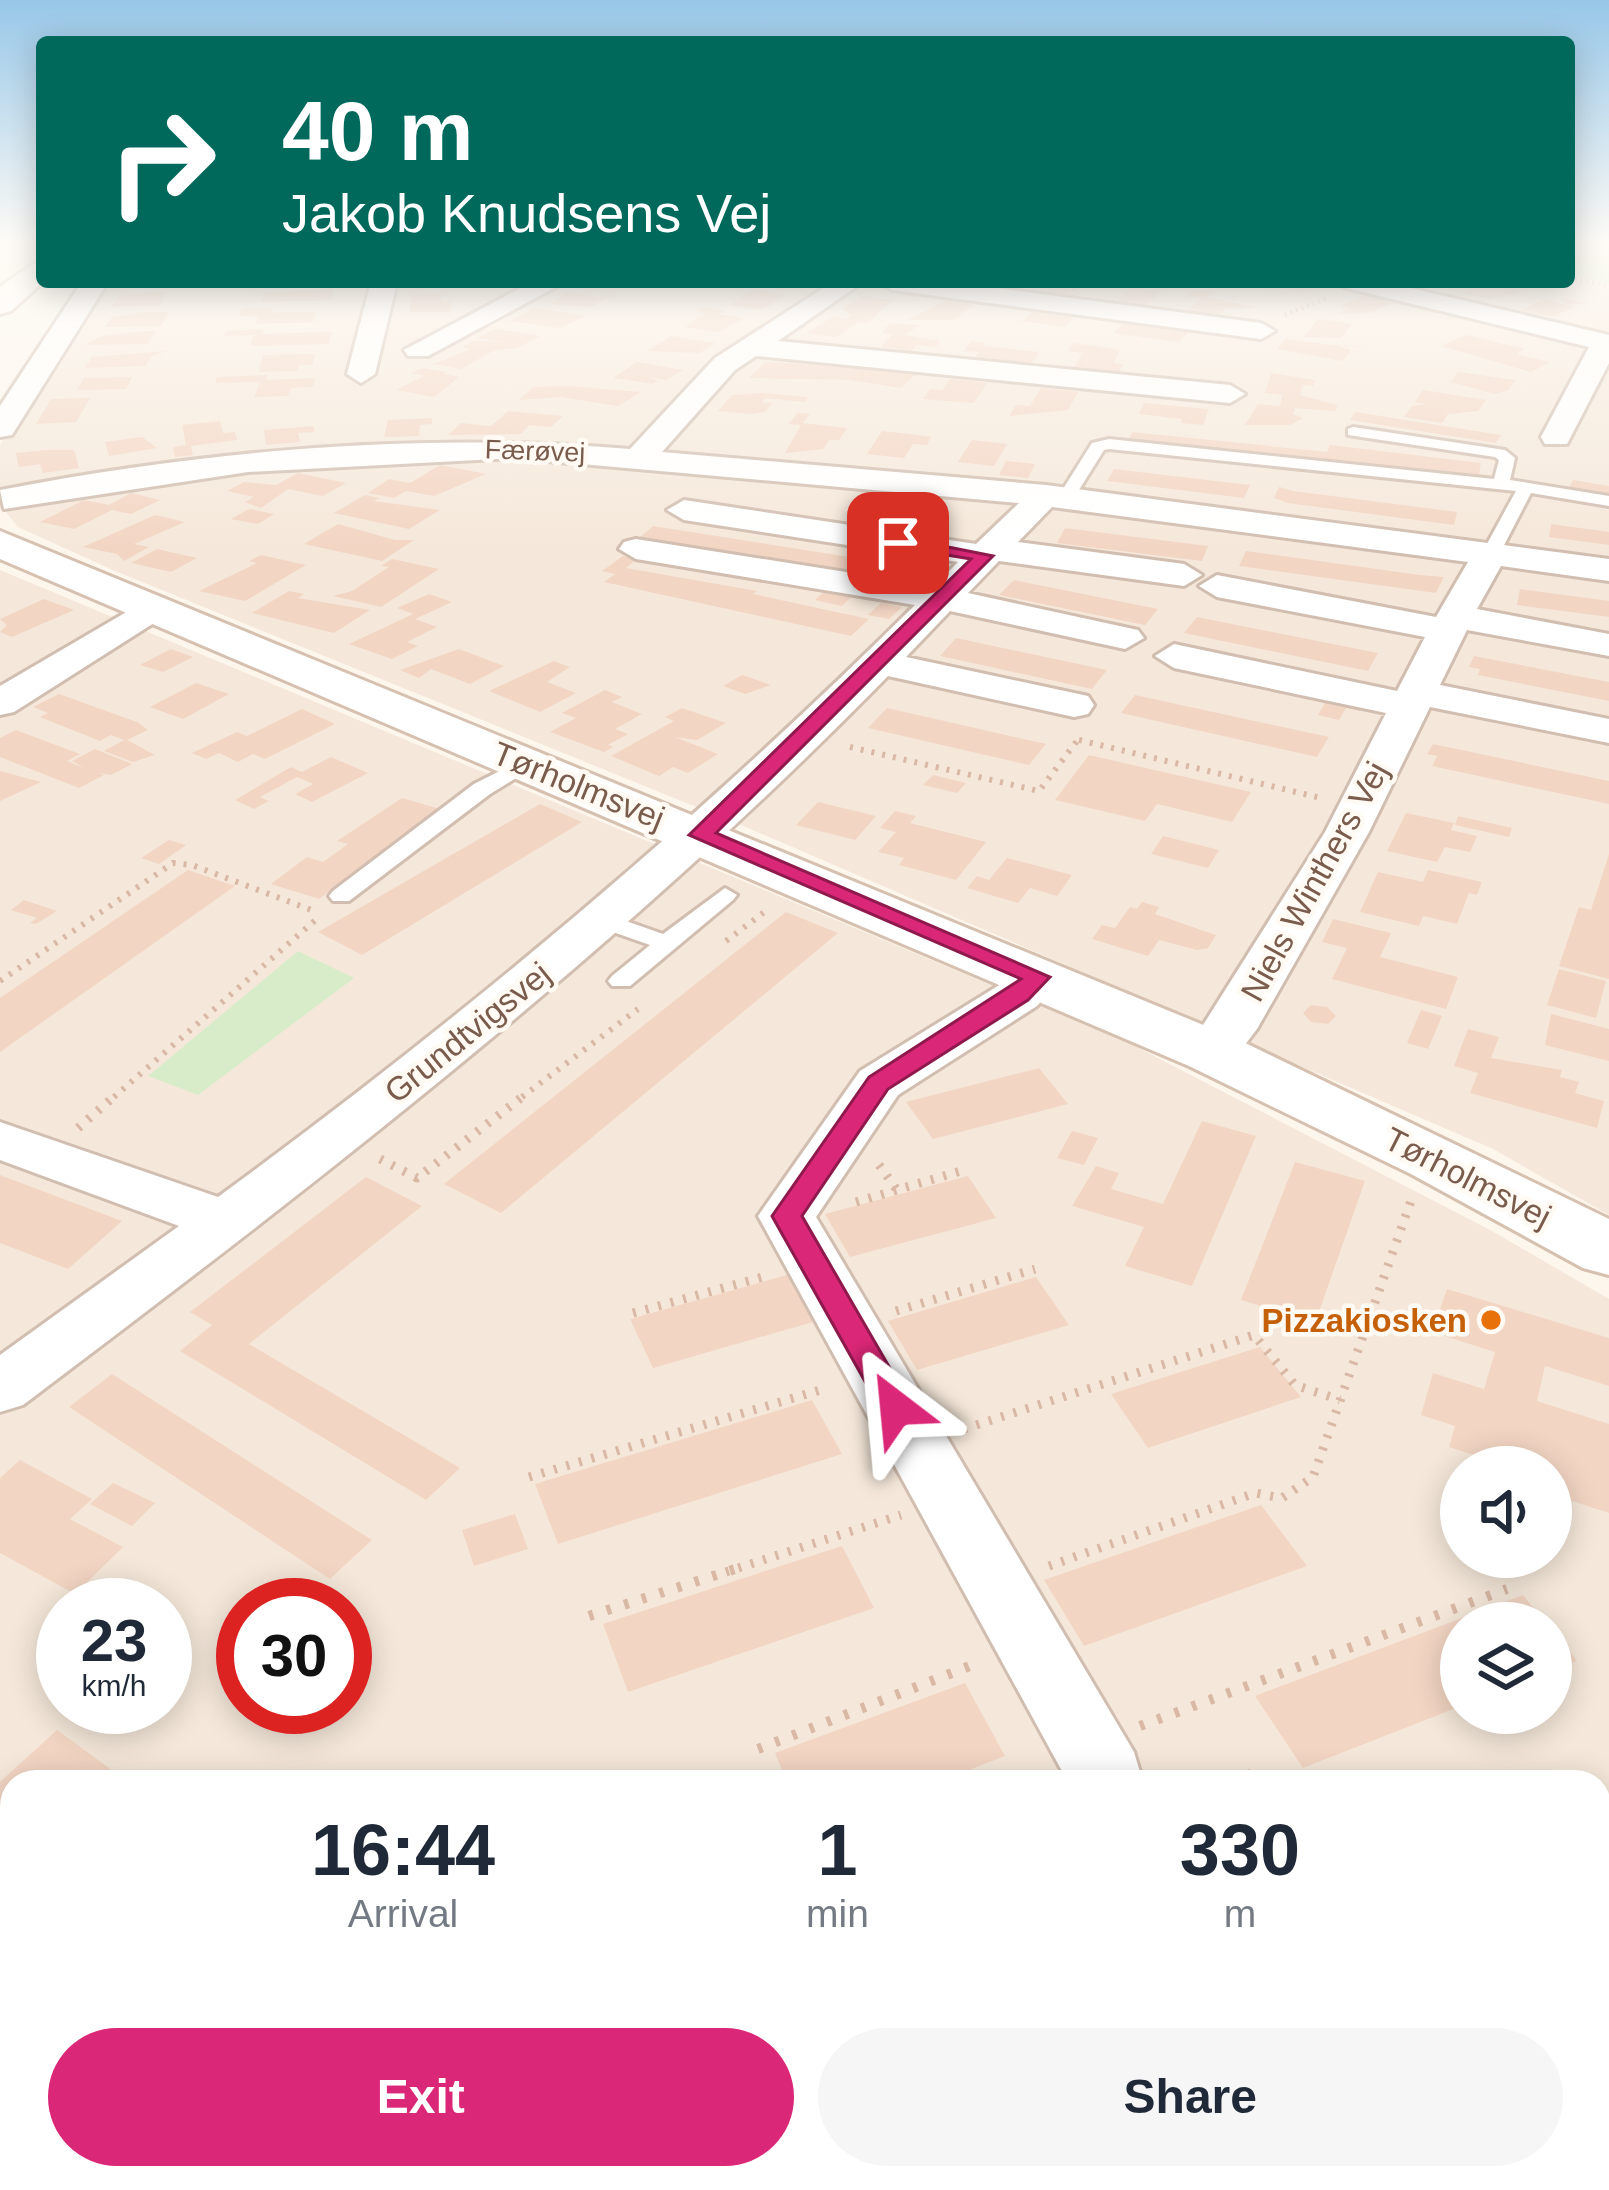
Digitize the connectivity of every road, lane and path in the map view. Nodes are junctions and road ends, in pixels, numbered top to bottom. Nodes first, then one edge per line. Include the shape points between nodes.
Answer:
1 (55, 345) edge
2 (368, 345) edge
3 (427, 345) edge
4 (754, 345) edge
5 (1606, 345) edge
6 (751, 347) junction
7 (418, 350) dead end
8 (0, 360) edge
9 (46, 360) junction
10 (361, 374) dead end
11 (1230, 394) dead end
12 (1, 428) edge
13 (1353, 432) dead end
14 (1556, 436) dead end
15 (642, 455) junction
16 (1501, 484) junction
17 (1526, 488) junction
18 (1056, 496) junction
19 (1609, 501) edge
20 (684, 510) dead end
21 (2, 522) edge
22 (636, 549) dead end
23 (988, 552) junction
24 (1491, 553) junction
25 (1609, 570) edge
26 (940, 598) junction
27 (152, 608) junction
28 (1451, 623) junction
29 (1125, 638) dead end
30 (1609, 645) edge
31 (1174, 656) dead end
32 (876, 662) junction
33 (1413, 699) junction
34 (0, 703) edge
35 (1076, 722) junction
36 (1609, 731) edge
37 (802, 736) junction
38 (527, 764) junction
39 (1359, 807) junction
40 (701, 835) junction
41 (807, 879) junction
42 (725, 895) dead end
43 (341, 896) joint
44 (321, 914) junction
45 (602, 920) junction
46 (667, 943) junction
47 (719, 947) dead end
48 (1037, 977) junction
49 (0, 981) edge
50 (621, 981) dead end
51 (648, 1001) dead end
52 (1212, 1052) junction
53 (336, 1136) junction
54 (22, 1148) edge
55 (1427, 1155) junction
56 (964, 1170) dead end
57 (227, 1222) junction
58 (803, 1242) junction
59 (1609, 1250) edge
60 (1035, 1269) dead end
61 (633, 1312) dead end
62 (863, 1349) junction
63 (0, 1388) edge
64 (1340, 1400) junction
65 (916, 1444) junction
66 (529, 1477) dead end
67 (948, 1500) junction
68 (997, 1585) junction
69 (1507, 1589) dead end
70 (589, 1616) dead end
71 (1030, 1643) junction
72 (758, 1749) dead end
73 (1097, 1761) joint

1 - 9 street
2 - 10 street
3 - 7 street
4 - 6 street
5 - 14 street
6 - 11 street
6 - 15 street via 725,364
8 - 9 street
9 - 12 street
13 - 16 lane via 1499,453 1507,458
15 - 18 street, Færøvej
15 - 21 street, Færøvej via 514,448 158,474
16 - 17 lane
16 - 18 lane via 1109,443
17 - 19 lane
17 - 24 lane
18 - 23 street, Grundtvigsvej
18 - 24 street, Færøvej
20 - 23 street
21 - 27 street, Tørholmsvej
22 - 26 street
23 - 26 street, Grundtvigsvej
23 - 28 street
24 - 25 street, Færøvej
24 - 28 street, Niels Winthers Vej
26 - 29 street
26 - 32 street, Grundtvigsvej
27 - 34 street
27 - 38 street, Tørholmsvej
28 - 30 street
28 - 33 street, Niels Winthers Vej
31 - 33 street
32 - 35 street
32 - 37 street, Grundtvigsvej
33 - 36 street
33 - 39 street, Niels Winthers Vej
35 - 37 path via 1039,791
35 - 39 path
37 - 40 street, Grundtvigsvej
38 - 40 street, Tørholmsvej
38 - 43 lane
39 - 52 street, Niels Winthers Vej
40 - 41 street, Tørholmsvej
40 - 45 street, Grundtvigsvej
41 - 47 path
41 - 48 street, Tørholmsvej
42 - 46 lane
43 - 44 path
44 - 49 path via 173,863
44 - 54 path via 306,934
45 - 46 lane
45 - 53 street, Grundtvigsvej
46 - 50 lane
48 - 52 street, Tørholmsvej
48 - 58 street via 879,1083 787,1216
51 - 53 path via 417,1178
52 - 55 street, Tørholmsvej
53 - 57 street, Grundtvigsvej
54 - 57 street
55 - 59 street, Tørholmsvej
55 - 64 path
56 - 58 path
57 - 63 street, Grundtvigsvej
58 - 61 path
58 - 62 street
60 - 62 path
62 - 65 street
62 - 66 path
64 - 65 path via 1295,1385 1255,1335
64 - 68 path via 1313,1477 1282,1498 1255,1493
65 - 67 street
67 - 68 street
67 - 70 path
68 - 71 street
69 - 73 path
71 - 72 path
71 - 73 street

